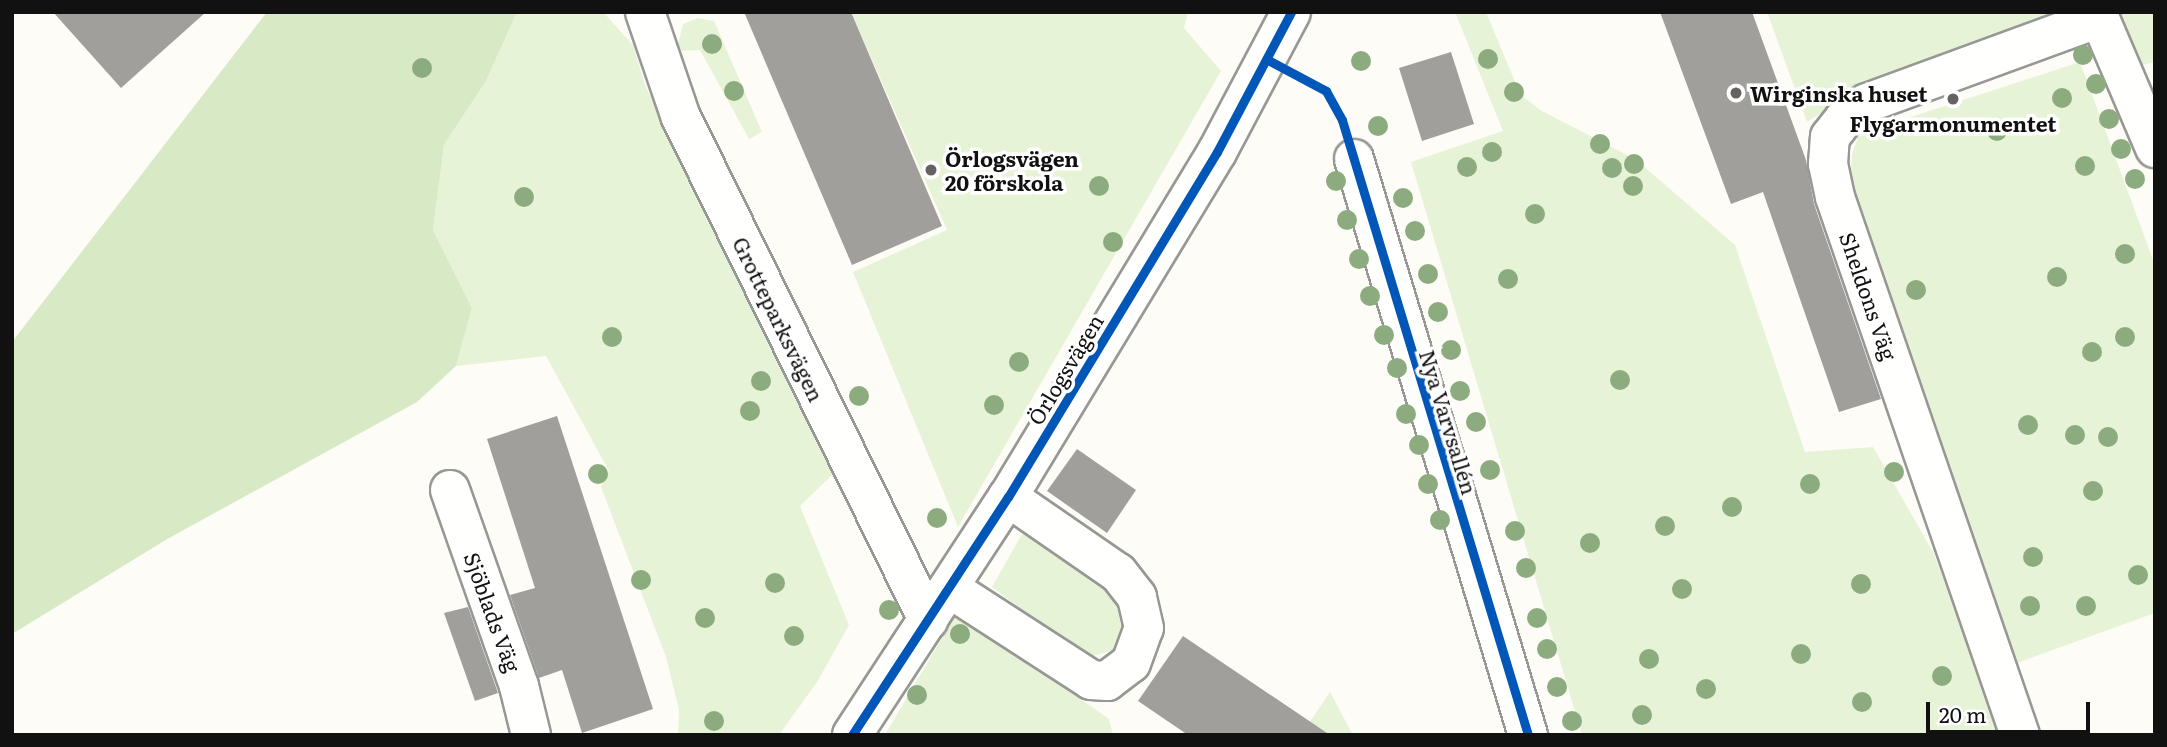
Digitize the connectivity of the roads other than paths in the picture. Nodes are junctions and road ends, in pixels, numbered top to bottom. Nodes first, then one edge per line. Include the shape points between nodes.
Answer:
1 (645, 12) edge
2 (1291, 12) edge
3 (2098, 15) edge
4 (2155, 148) edge
5 (1354, 159) dead end
6 (450, 489) dead end
7 (1008, 497) junction
8 (949, 588) junction
9 (928, 620) junction
10 (531, 735) edge
11 (852, 735) edge
12 (1528, 735) edge
13 (2020, 735) edge

1 - 9 street, Grotteparksvägen via 680,115
2 - 7 street, Örlogsvägen via 1217,152
3 - 4 street
3 - 13 street, Sheldons Väg via 1867,103 1844,118 1830,137 1828,164 1835,198
5 - 12 street, Nya Varvsallén
6 - 10 street, Sjöblads Väg via 519,686
7 - 8 street, Örlogsvägen
7 - 8 street via 1118,573 1137,597 1144,628 1131,663 1107,681 1091,680
8 - 9 street, Örlogsvägen
9 - 11 street, Örlogsvägen

